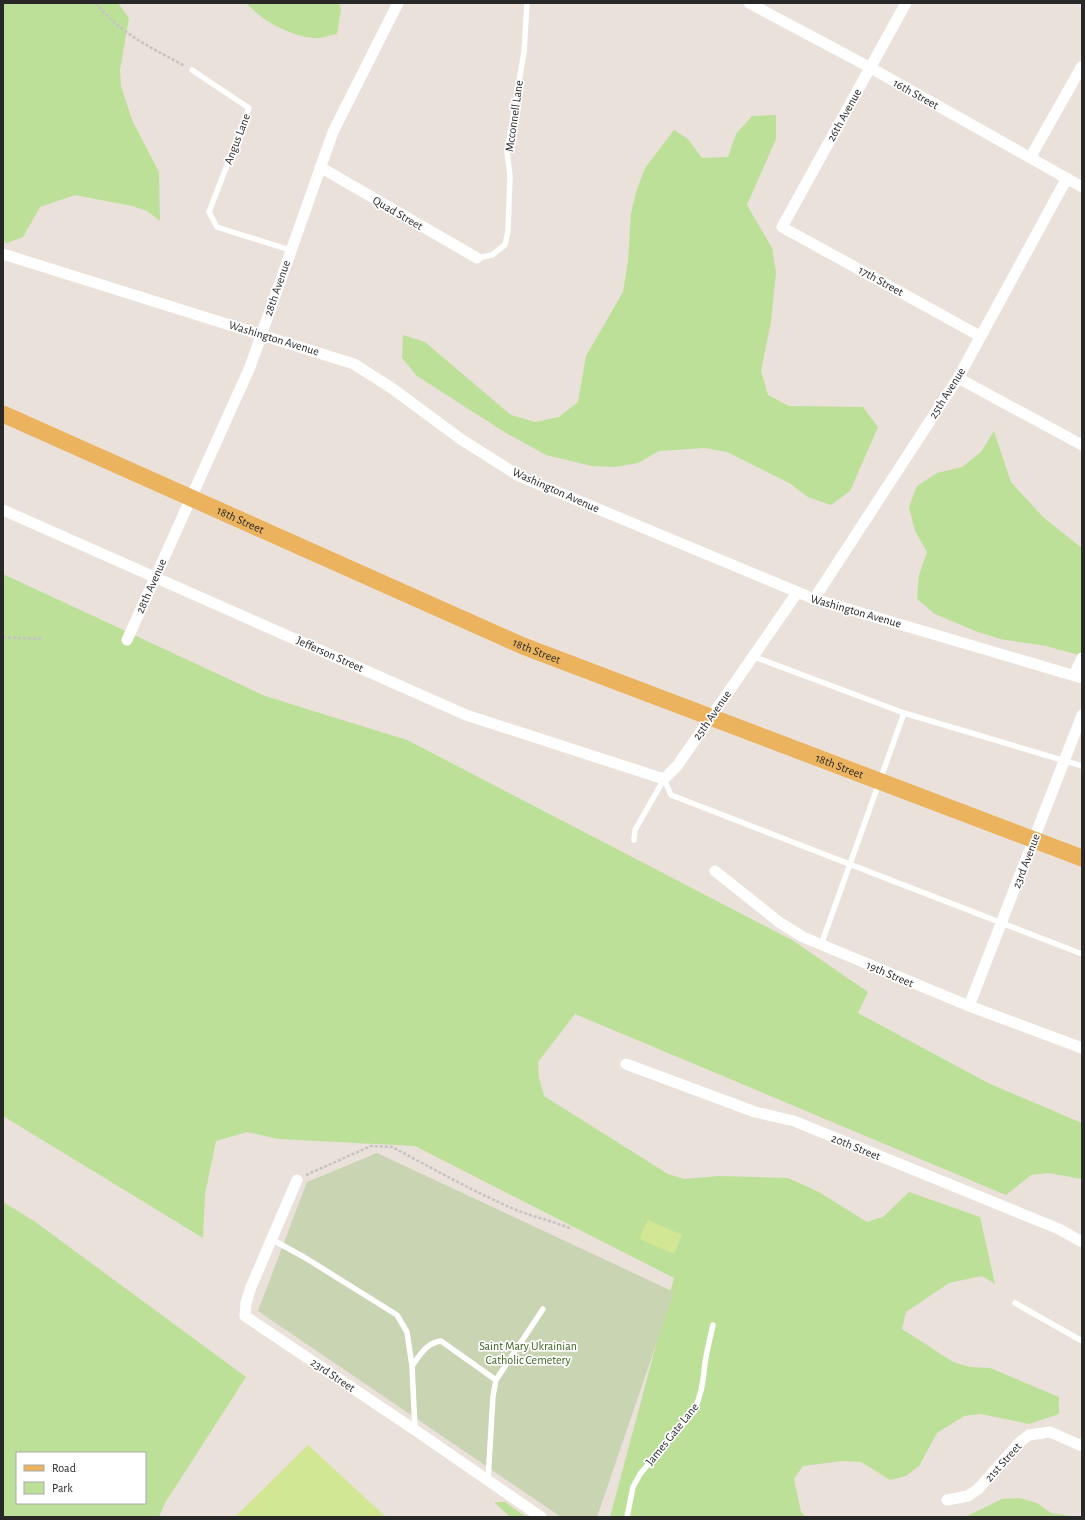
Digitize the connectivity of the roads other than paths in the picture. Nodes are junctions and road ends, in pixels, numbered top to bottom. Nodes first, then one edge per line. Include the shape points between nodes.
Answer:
1 (398, 3) edge
2 (527, 3) edge
3 (749, 3) edge
4 (906, 3) edge
5 (1082, 66) edge
6 (871, 68) junction
7 (192, 70) road end
8 (1030, 158) junction
9 (320, 167) junction
10 (1067, 178) junction
11 (1082, 187) edge
12 (782, 227) joint
13 (290, 250) junction
14 (3, 254) edge
15 (477, 258) joint
16 (261, 335) junction
17 (980, 336) junction
18 (958, 378) junction
19 (3, 414) edge
20 (1082, 445) edge
21 (191, 498) junction
22 (3, 510) edge
23 (155, 576) junction
24 (798, 593) junction
25 (814, 599) junction
26 (127, 640) dead end
27 (752, 656) junction
28 (1082, 658) edge
29 (1078, 676) edge
30 (904, 713) junction
31 (1082, 715) edge
32 (711, 718) junction
33 (1065, 760) junction
34 (1082, 766) edge
35 (664, 779) junction
36 (879, 782) junction
37 (634, 840) dead end
38 (1033, 841) junction
39 (1082, 858) edge
40 (850, 865) junction
41 (715, 871) dead end
42 (1002, 924) junction
43 (821, 945) junction
44 (1082, 954) edge
45 (969, 1006) junction
46 (1082, 1048) edge
47 (626, 1064) dead end
48 (297, 1180) road end
49 (271, 1239) junction
50 (1082, 1242) edge
51 (1015, 1303) dead end
52 (543, 1309) dead end
53 (713, 1325) dead end
54 (1082, 1341) edge
55 (412, 1366) junction
56 (496, 1380) junction
57 (415, 1430) junction
58 (1082, 1446) edge
59 (488, 1481) junction
60 (947, 1500) dead end
61 (541, 1517) edge
62 (627, 1517) edge

1 - 9 street, 28th Avenue via 342,113
2 - 15 lane, Mcconnell Lane via 524,52 507,152 510,176 508,231 505,245 492,255
3 - 6 street, 16th Street
4 - 6 street, 26th Avenue
5 - 8 street
6 - 8 street, 16th Street
6 - 12 street, 26th Avenue
7 - 13 lane, Angus Lane via 249,108 209,212 216,227
8 - 10 street, 16th Street
9 - 13 street, 28th Avenue
9 - 15 street, Quad Street
10 - 11 street, 16th Street
10 - 17 street, 25th Avenue
12 - 17 street, 17th Street
13 - 16 street, 28th Avenue
14 - 16 street, Washington Avenue
16 - 21 street, 28th Avenue via 250,367
16 - 24 street, Washington Avenue via 354,364 462,440 519,476
17 - 18 street, 25th Avenue
18 - 20 street
18 - 25 street, 25th Avenue
19 - 21 main road, 18th Street
21 - 23 street, 28th Avenue
21 - 32 main road, 18th Street via 523,646
22 - 23 street, Jefferson Street
23 - 26 street, 28th Avenue
23 - 35 street, Jefferson Street via 466,715
24 - 25 street, Washington Avenue
24 - 27 street, 25th Avenue
25 - 29 street, Washington Avenue
27 - 30 lane
27 - 32 street, 25th Avenue
28 - 29 street
30 - 33 lane
30 - 36 lane
31 - 33 street, 23rd Avenue
32 - 35 street, 25th Avenue via 677,766
32 - 36 main road, 18th Street
33 - 34 lane
33 - 38 street, 23rd Avenue
35 - 37 lane, 25th Avenue via 635,830
35 - 40 lane via 671,795
36 - 38 main road, 18th Street
36 - 40 lane
38 - 39 main road, 18th Street
38 - 42 street, 23rd Avenue
40 - 42 lane
40 - 43 lane
41 - 43 street, 19th Street via 779,922
42 - 44 lane
42 - 45 street, 23rd Avenue
43 - 45 street, 19th Street
45 - 46 street, 19th Street
47 - 50 street, 20th Street via 755,1112 794,1121 1059,1229
48 - 49 street, 23rd Street
49 - 55 lane via 397,1315 407,1332
49 - 57 street, 23rd Street via 251,1287 245,1316
51 - 54 lane
52 - 56 lane
53 - 62 lane, James Gate Lane via 699,1401 693,1412 640,1474 633,1487
55 - 56 lane via 426,1347 441,1341
55 - 57 lane
56 - 59 lane
57 - 59 street, 23rd Street
58 - 60 street, 21st Street via 1050,1432 1029,1435 978,1490 968,1496
59 - 61 street, 23rd Street

